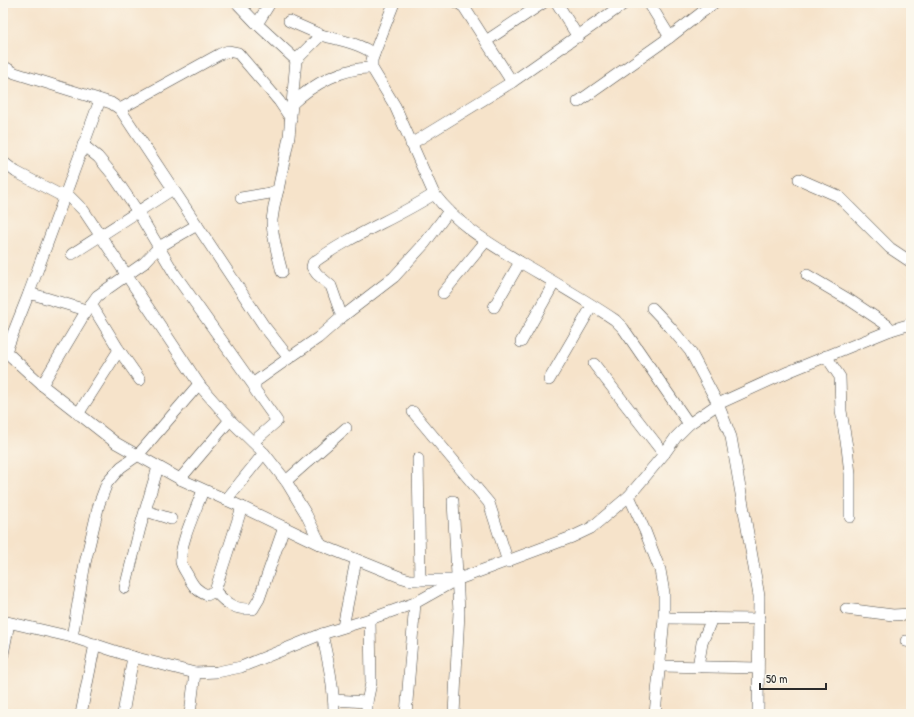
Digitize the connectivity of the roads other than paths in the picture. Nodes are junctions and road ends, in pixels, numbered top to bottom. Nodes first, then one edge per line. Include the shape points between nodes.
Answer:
1 (237, 3) edge
2 (270, 3) edge
3 (394, 3) edge
4 (543, 3) edge
5 (558, 3) edge
6 (625, 3) edge
7 (649, 3) edge
8 (714, 3) edge
9 (463, 4) edge
10 (289, 21) dead end
11 (257, 24) junction
12 (321, 35) junction
13 (578, 37) junction
14 (670, 37) junction
15 (486, 41) junction
16 (374, 54) junction
17 (296, 60) junction
18 (3, 66) edge
19 (372, 68) junction
20 (512, 82) junction
21 (100, 100) junction
22 (578, 102) dead end
23 (293, 103) junction
24 (120, 109) junction
25 (291, 119) junction
26 (411, 144) junction
27 (83, 145) junction
28 (3, 162) edge
29 (799, 179) dead end
30 (173, 189) junction
31 (278, 190) junction
32 (64, 194) junction
33 (434, 194) junction
34 (241, 198) dead end
35 (449, 211) junction
36 (138, 212) junction
37 (197, 225) junction
38 (100, 237) junction
39 (486, 241) junction
40 (159, 248) junction
41 (72, 254) dead end
42 (520, 262) junction
43 (911, 262) edge
44 (282, 272) dead end
45 (126, 276) junction
46 (806, 276) dead end
47 (554, 283) junction
48 (29, 293) junction
49 (443, 293) dead end
50 (592, 306) junction
51 (88, 307) junction
52 (494, 307) dead end
53 (652, 308) dead end
54 (342, 318) junction
55 (911, 324) edge
56 (891, 330) junction
57 (522, 342) dead end
58 (5, 350) edge
59 (119, 350) junction
60 (826, 356) junction
61 (289, 358) junction
62 (594, 364) dead end
63 (140, 380) dead end
64 (549, 380) dead end
65 (199, 384) junction
66 (42, 385) junction
67 (254, 386) junction
68 (718, 404) junction
69 (413, 412) dead end
70 (78, 414) junction
71 (230, 420) junction
72 (689, 424) junction
73 (346, 428) dead end
74 (253, 442) junction
75 (264, 454) junction
76 (664, 454) junction
77 (138, 455) junction
78 (418, 459) dead end
79 (158, 467) junction
80 (180, 479) junction
81 (286, 481) junction
82 (203, 490) junction
83 (629, 496) junction
84 (226, 500) junction
85 (453, 501) dead end
86 (242, 507) junction
87 (146, 512) junction
88 (850, 517) dead end
89 (171, 519) dead end
90 (284, 527) junction
91 (321, 545) junction
92 (356, 560) junction
93 (508, 562) junction
94 (420, 580) junction
95 (456, 580) junction
96 (125, 588) dead end
97 (215, 591) junction
98 (415, 603) junction
99 (846, 609) dead end
100 (911, 614) edge
101 (664, 618) junction
102 (712, 618) junction
103 (370, 619) junction
104 (759, 619) junction
105 (6, 622) edge
106 (343, 627) junction
107 (322, 634) junction
108 (72, 637) junction
109 (95, 644) junction
110 (3, 654) edge
111 (133, 656) junction
112 (660, 666) junction
113 (698, 667) junction
114 (758, 668) junction
115 (195, 673) junction
116 (334, 700) junction
117 (367, 702) junction
118 (81, 714) edge
119 (123, 714) edge
120 (190, 714) edge
121 (334, 714) edge
122 (367, 714) edge
123 (406, 714) edge
124 (454, 714) edge
125 (656, 714) edge
126 (758, 714) edge

1 - 11 street
2 - 11 street
3 - 16 street
4 - 15 street
5 - 13 street
6 - 13 street
7 - 14 street
8 - 14 street
9 - 15 street
10 - 12 street
11 - 17 street
12 - 16 street via 360,46
12 - 17 street
13 - 20 street
14 - 22 street
15 - 20 street
16 - 19 street
17 - 23 street
18 - 21 street via 15,73
19 - 23 street via 352,69 301,95
19 - 26 street via 394,106
20 - 26 street
21 - 24 street
21 - 27 street
23 - 25 street
24 - 25 street via 205,61 228,51 238,53 280,101
24 - 30 street
25 - 31 street
26 - 33 street
27 - 32 street
27 - 36 street via 107,166
28 - 32 street via 33,182
29 - 43 street via 838,196 890,248
30 - 36 street
30 - 37 street
31 - 34 street
31 - 44 street via 272,222
32 - 38 street via 84,211
32 - 48 street
33 - 35 street
33 - 54 street via 331,250 313,263 312,267 317,274 331,286
35 - 39 street via 464,226
35 - 54 street via 425,243 394,277
36 - 38 street
36 - 40 street
37 - 40 street
37 - 61 street via 264,326
38 - 41 street
38 - 45 street
39 - 42 street
39 - 49 street
40 - 45 street
40 - 67 street
42 - 47 street
42 - 52 street
45 - 51 street via 97,296
45 - 65 street
46 - 56 street via 850,301
47 - 50 street
47 - 57 street
48 - 51 street
48 - 58 street
50 - 64 street
50 - 72 street via 623,328
51 - 59 street
51 - 66 street
53 - 68 street via 690,351
54 - 61 street
55 - 56 street
56 - 60 street
58 - 66 street
59 - 63 street
59 - 70 street
60 - 68 street
60 - 88 street via 840,377 841,411 850,474
61 - 67 street via 255,382
62 - 76 street
65 - 71 street
65 - 77 street
66 - 70 street
67 - 74 street via 277,421
68 - 72 street
68 - 104 street via 731,438 759,596
69 - 93 street via 489,502
70 - 77 street via 116,443
71 - 74 street
71 - 80 street
72 - 76 street
73 - 81 street
74 - 75 street
75 - 81 street
75 - 84 street
76 - 83 street
77 - 79 street
77 - 108 street via 118,470 103,492 85,563
78 - 94 street
79 - 80 street
79 - 87 street
80 - 82 street
81 - 91 street
82 - 84 street
82 - 97 street via 182,549 181,563 199,592 207,595
83 - 93 street via 591,528
83 - 101 street via 660,570 664,593
84 - 86 street
85 - 95 street
86 - 90 street
86 - 97 street
87 - 89 street
87 - 96 street
90 - 91 street
90 - 97 street via 259,599 253,609 243,610 232,606
91 - 92 street
92 - 94 street via 400,577
92 - 106 street
93 - 95 street
94 - 95 street
95 - 98 street
95 - 124 street via 459,612
98 - 103 street
98 - 123 street
99 - 100 street via 893,615
101 - 102 street
101 - 112 street
102 - 104 street
102 - 113 street via 702,643
103 - 106 street
103 - 117 street via 371,684
104 - 114 street
105 - 108 street
105 - 110 street
106 - 107 street
107 - 115 street via 241,667
107 - 116 street
108 - 109 street
109 - 111 street
109 - 118 street
111 - 115 street
111 - 119 street
112 - 113 street
112 - 125 street
113 - 114 street
114 - 126 street
115 - 120 street
116 - 117 street
116 - 121 street
117 - 122 street

